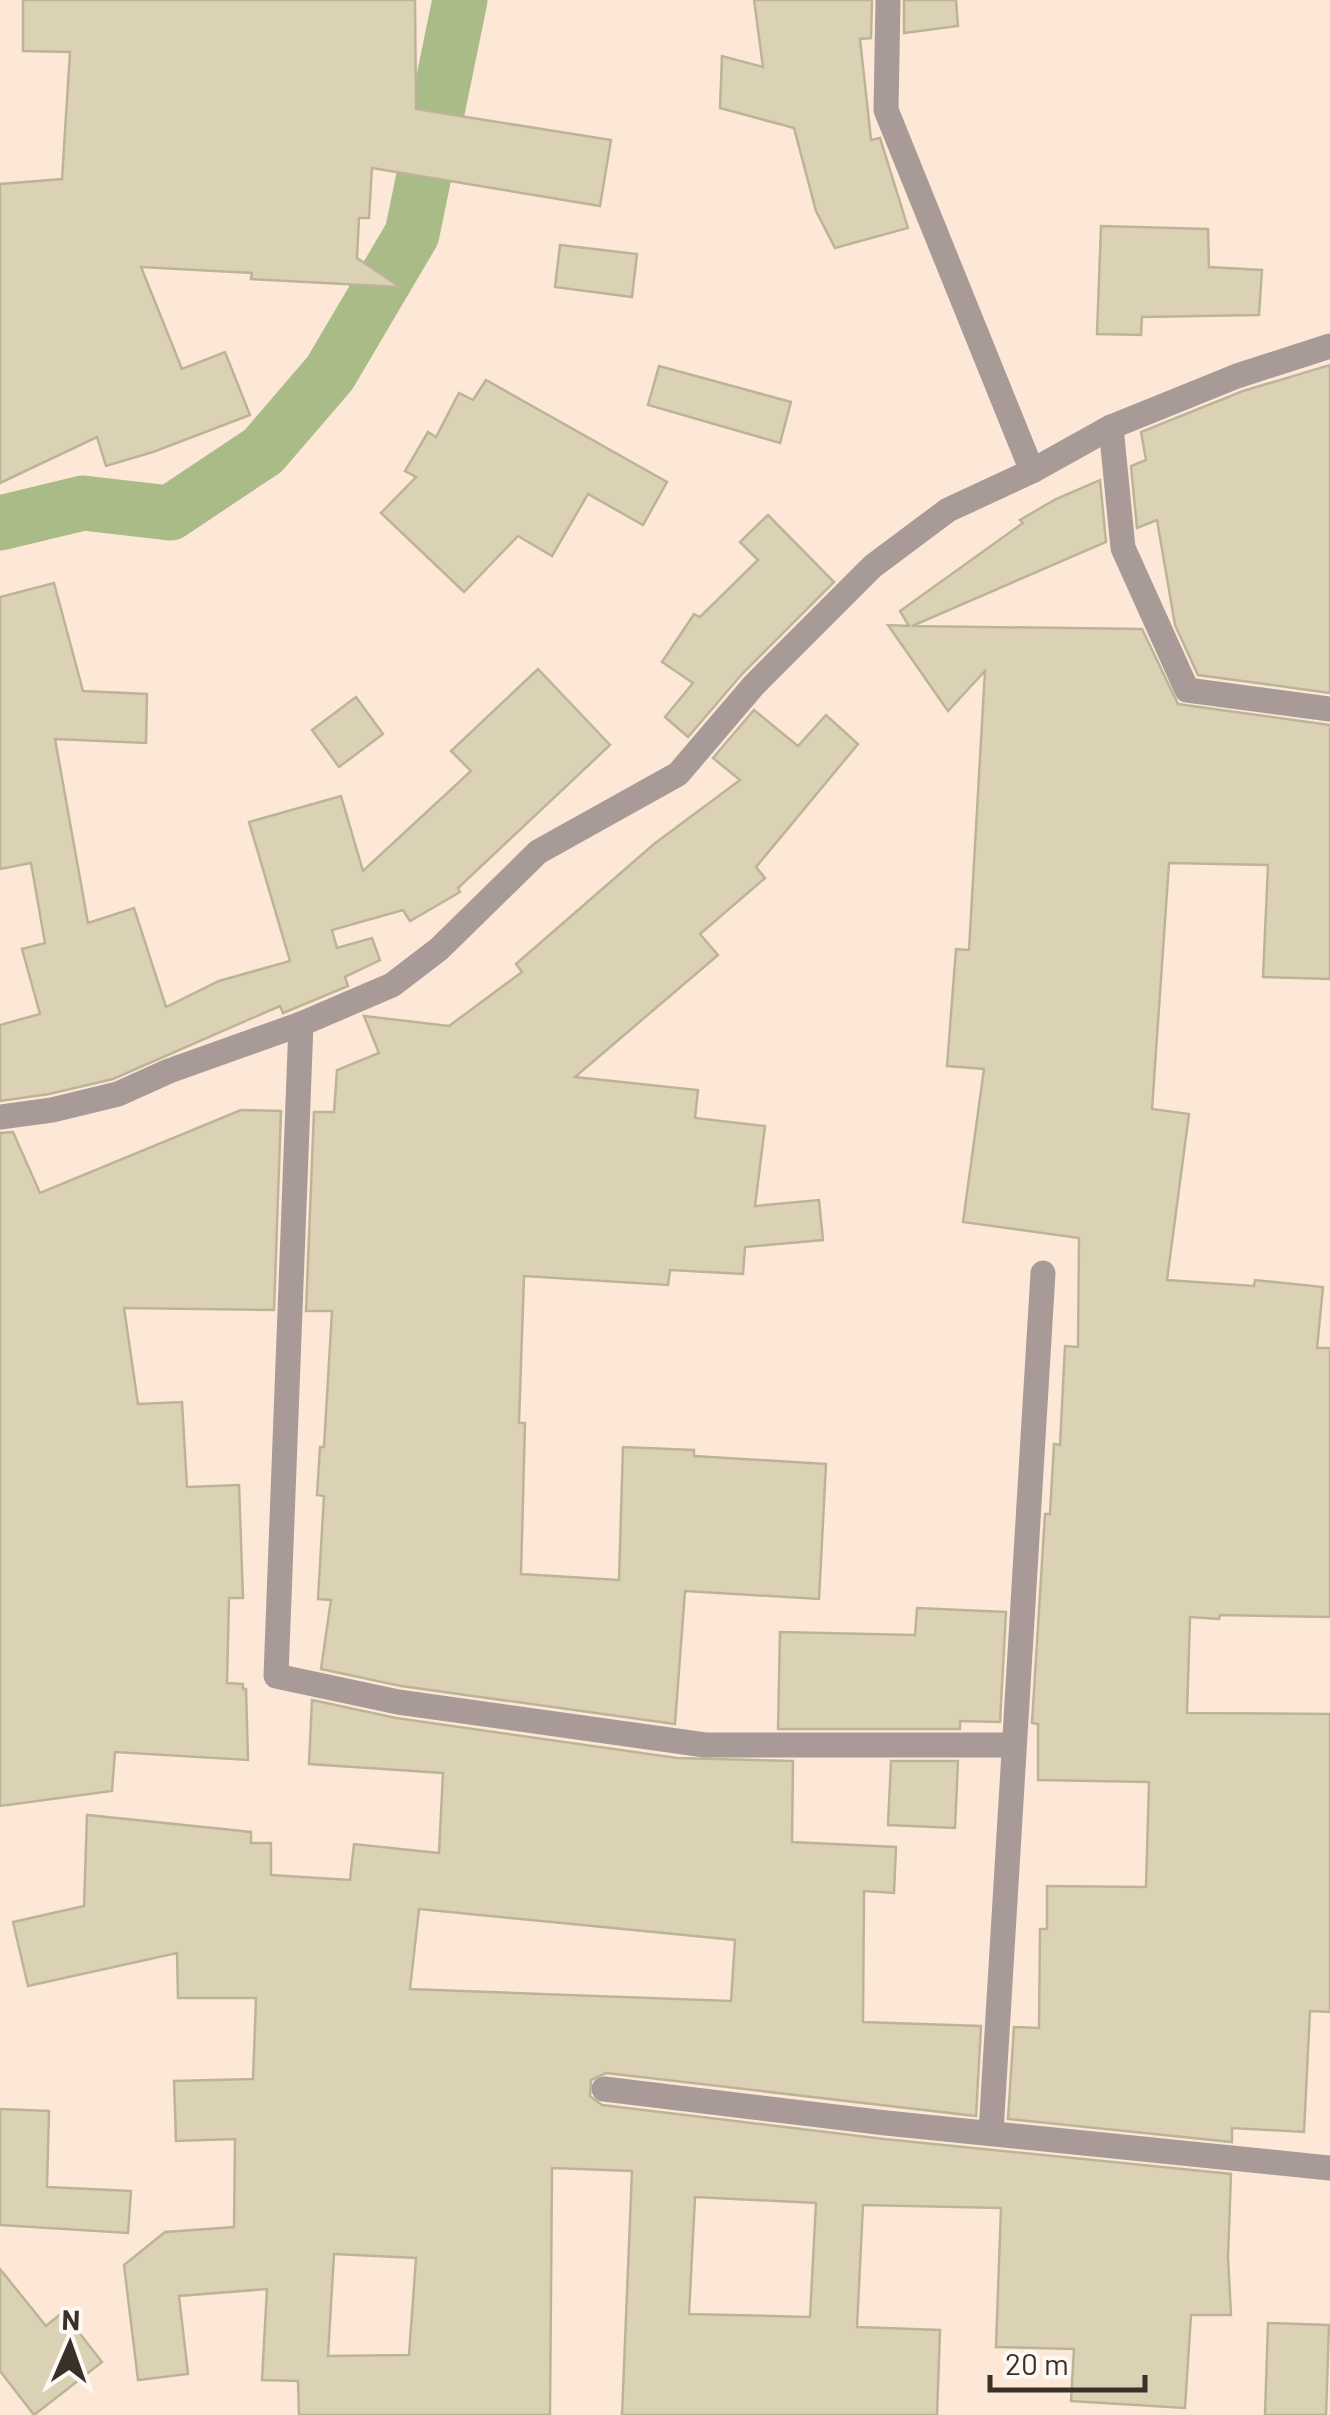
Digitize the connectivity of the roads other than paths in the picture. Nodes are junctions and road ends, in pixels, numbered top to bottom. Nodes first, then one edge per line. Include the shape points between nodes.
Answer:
1 (888, 0) edge
2 (1330, 346) edge
3 (1111, 426) junction
4 (1032, 471) junction
5 (1330, 709) edge
6 (301, 1024) junction
7 (0, 1117) edge
8 (1042, 1272) dead end
9 (1012, 1745) junction
10 (604, 2089) dead end
11 (991, 2132) junction
12 (1330, 2168) edge

1 - 4 street via 886,110
2 - 3 street
3 - 4 street
3 - 5 street via 1122,548 1188,690
4 - 6 street via 948,510 873,566 678,774 538,852 439,949 392,984
6 - 7 street via 118,1094
6 - 9 street via 276,1676 398,1702 705,1745
8 - 9 street
9 - 11 street
10 - 11 street
11 - 12 street

